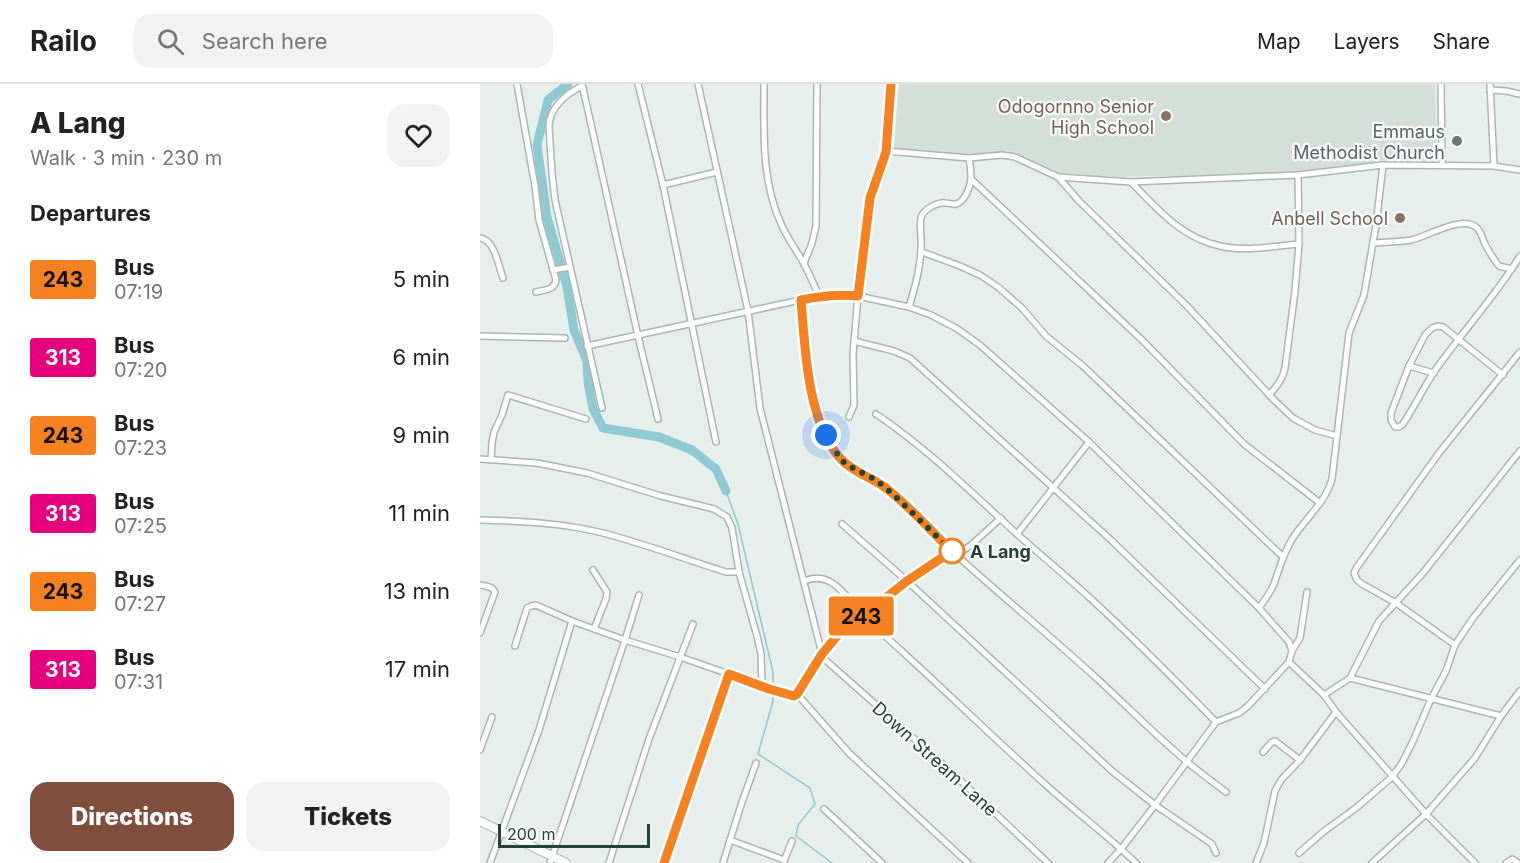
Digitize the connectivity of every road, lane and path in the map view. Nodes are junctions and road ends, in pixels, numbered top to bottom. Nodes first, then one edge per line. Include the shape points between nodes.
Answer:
1 (517, 84) edge
2 (638, 84) edge
3 (698, 84) edge
4 (764, 84) edge
5 (817, 84) edge
6 (891, 84) edge
7 (1441, 84) edge
8 (582, 85) edge
9 (1490, 87) edge
10 (1520, 94) edge
11 (886, 152) junction
12 (969, 158) junction
13 (1383, 165) junction
14 (1442, 165) junction
15 (1494, 165) junction
16 (1520, 170) edge
17 (717, 172) junction
18 (1298, 175) junction
19 (1058, 177) junction
20 (971, 179) junction
21 (1131, 182) junction
22 (663, 184) junction
23 (480, 238) edge
24 (1373, 243) junction
25 (1299, 244) junction
26 (922, 252) junction
27 (1520, 256) edge
28 (804, 263) junction
29 (568, 267) junction
30 (1512, 269) junction
31 (555, 270) junction
32 (503, 278) dead end
33 (536, 292) dead end
34 (819, 296) junction
35 (858, 296) junction
36 (801, 300) junction
37 (909, 307) junction
38 (748, 311) junction
39 (692, 324) junction
40 (480, 336) edge
41 (638, 336) junction
42 (565, 338) dead end
43 (1458, 340) junction
44 (855, 341) junction
45 (587, 346) junction
46 (1520, 352) edge
47 (1409, 366) junction
48 (1434, 373) junction
49 (1503, 375) junction
50 (1269, 395) junction
51 (602, 408) dead end
52 (876, 414) dead end
53 (849, 417) dead end
54 (586, 419) dead end
55 (658, 419) dead end
56 (1337, 436) junction
57 (716, 442) dead end
58 (1089, 442) junction
59 (1520, 451) edge
60 (481, 459) edge
61 (491, 460) junction
62 (1054, 487) junction
63 (1320, 503) junction
64 (1001, 518) junction
65 (480, 520) edge
66 (842, 524) dead end
67 (1017, 534) junction
68 (952, 551) junction
69 (1282, 556) junction
70 (1520, 560) edge
71 (593, 570) dead end
72 (739, 572) junction
73 (804, 581) junction
74 (907, 581) junction
75 (480, 585) edge
76 (1307, 592) dead end
77 (639, 595) dead end
78 (1396, 603) junction
79 (1259, 608) junction
80 (863, 615) junction
81 (572, 621) junction
82 (693, 624) dead end
83 (594, 629) junction
84 (480, 633) edge
85 (625, 640) junction
86 (1455, 645) junction
87 (515, 646) dead end
88 (1292, 651) junction
89 (821, 655) junction
90 (680, 657) junction
91 (1289, 662) junction
92 (729, 674) junction
93 (1350, 678) junction
94 (762, 686) junction
95 (1265, 689) junction
96 (1520, 691) edge
97 (797, 694) junction
98 (1324, 695) junction
99 (1431, 699) junction
100 (1336, 712) junction
101 (1501, 716) junction
102 (492, 717) dead end
103 (1216, 722) junction
104 (480, 750) edge
105 (1263, 752) dead end
106 (1300, 760) junction
107 (1186, 761) junction
108 (756, 763) dead end
109 (1392, 777) junction
110 (1226, 792) dead end
111 (1155, 805) junction
112 (824, 809) dead end
113 (1426, 814) junction
114 (480, 821) edge
115 (501, 832) junction
116 (730, 840) junction
117 (792, 841) dead end
118 (1121, 849) junction
119 (1216, 853) dead end
120 (1299, 853) dead end
121 (551, 860) edge
122 (784, 862) edge
123 (490, 863) edge
124 (566, 863) edge
125 (609, 863) edge
126 (664, 863) edge
127 (723, 863) edge
128 (882, 863) edge
129 (968, 863) edge
130 (1048, 863) edge
131 (1108, 863) edge
132 (1136, 863) edge
133 (1256, 863) edge
134 (1372, 863) edge
135 (1476, 863) edge
136 (1506, 863) edge
137 (1518, 863) edge

1 - 31 street via 539,220
2 - 22 street
3 - 17 street
4 - 28 street via 764,143 772,201 781,225
5 - 28 street via 816,226
6 - 11 street
7 - 14 street
8 - 29 street via 568,95 549,120 555,200
8 - 41 street
9 - 10 street
9 - 15 street
11 - 12 street
11 - 35 street via 870,198
12 - 19 street via 1015,157
12 - 20 street
13 - 14 street
13 - 18 street
13 - 24 street
14 - 15 street
15 - 16 street
17 - 22 street
17 - 38 street
18 - 21 street
18 - 25 street
19 - 21 street
19 - 50 street
20 - 26 street via 961,201 944,202 923,213
20 - 63 street via 1143,341 1244,444
21 - 25 street via 1173,223 1200,240 1221,247
22 - 39 street
23 - 32 street via 493,249
24 - 30 street via 1411,240 1438,229 1472,225 1499,266
24 - 56 street via 1364,295 1349,333
25 - 50 street via 1286,368
26 - 37 street
26 - 69 street via 980,275 998,287
27 - 30 street
28 - 34 street
29 - 31 street
29 - 45 street
30 - 43 street
31 - 33 street via 553,287
34 - 35 street
34 - 36 street
35 - 37 street
35 - 44 street
36 - 38 street
36 - 68 street via 812,396 831,446 841,460 893,494
37 - 58 street via 956,328 980,345
38 - 39 street
38 - 73 street via 760,408
39 - 41 street
39 - 57 street
40 - 42 street
41 - 45 street
41 - 55 street
43 - 47 street via 1443,327 1432,328
43 - 48 street
43 - 49 street
44 - 53 street via 854,405
44 - 62 street via 910,358
45 - 51 street
46 - 49 street
47 - 48 street
47 - 48 street via 1391,413 1395,427 1403,424
49 - 78 street via 1439,453 1354,573 1357,580
50 - 56 street via 1293,418
52 - 64 street via 904,433
54 - 61 street via 508,395 494,432
56 - 63 street via 1332,479
58 - 62 street
58 - 79 street
59 - 78 street
60 - 61 street
61 - 72 street via 568,469 714,509 730,522
62 - 67 street
62 - 95 street
63 - 69 street
64 - 67 street
64 - 68 street via 970,546
65 - 72 street via 541,523 604,533 726,572
66 - 74 street
67 - 103 street via 1089,597
68 - 74 street
68 - 107 street
69 - 79 street via 1273,586
70 - 86 street
71 - 83 street via 606,591
72 - 94 street via 757,636
73 - 80 street via 813,577 828,580
73 - 89 street
74 - 80 street
74 - 111 street via 1112,771
75 - 84 street via 495,592
76 - 88 street via 1300,638
77 - 85 street
78 - 86 street
78 - 93 street via 1379,621
79 - 88 street via 1284,635
80 - 89 street
80 - 118 street via 1042,782
81 - 83 street
81 - 87 street via 536,605 529,606
81 - 115 street via 539,730
82 - 90 street
83 - 85 street
85 - 90 street
85 - 121 street
86 - 99 street
88 - 91 street
89 - 97 street
89 - 130 street, Down Stream Lane
90 - 92 street
90 - 125 street
91 - 95 street
91 - 98 street
92 - 94 street
92 - 126 street
93 - 98 street
93 - 99 street
94 - 97 street
95 - 103 street via 1239,713
96 - 101 street
97 - 129 street via 844,748
98 - 100 street
99 - 101 street
99 - 109 street via 1406,756
100 - 106 street
100 - 109 street
101 - 113 street via 1475,758
102 - 104 street
103 - 107 street
105 - 106 street via 1275,741
106 - 133 street via 1275,791
107 - 110 street
107 - 111 street
108 - 116 street
109 - 113 street
109 - 120 street
111 - 118 street
111 - 119 street via 1212,844
112 - 128 street
113 - 134 street
113 - 135 street
114 - 115 main road
115 - 121 main road
115 - 123 street
116 - 122 street
116 - 127 street
117 - 122 street
118 - 131 street
118 - 132 street
121 - 124 main road
136 - 137 street via 1512,859

